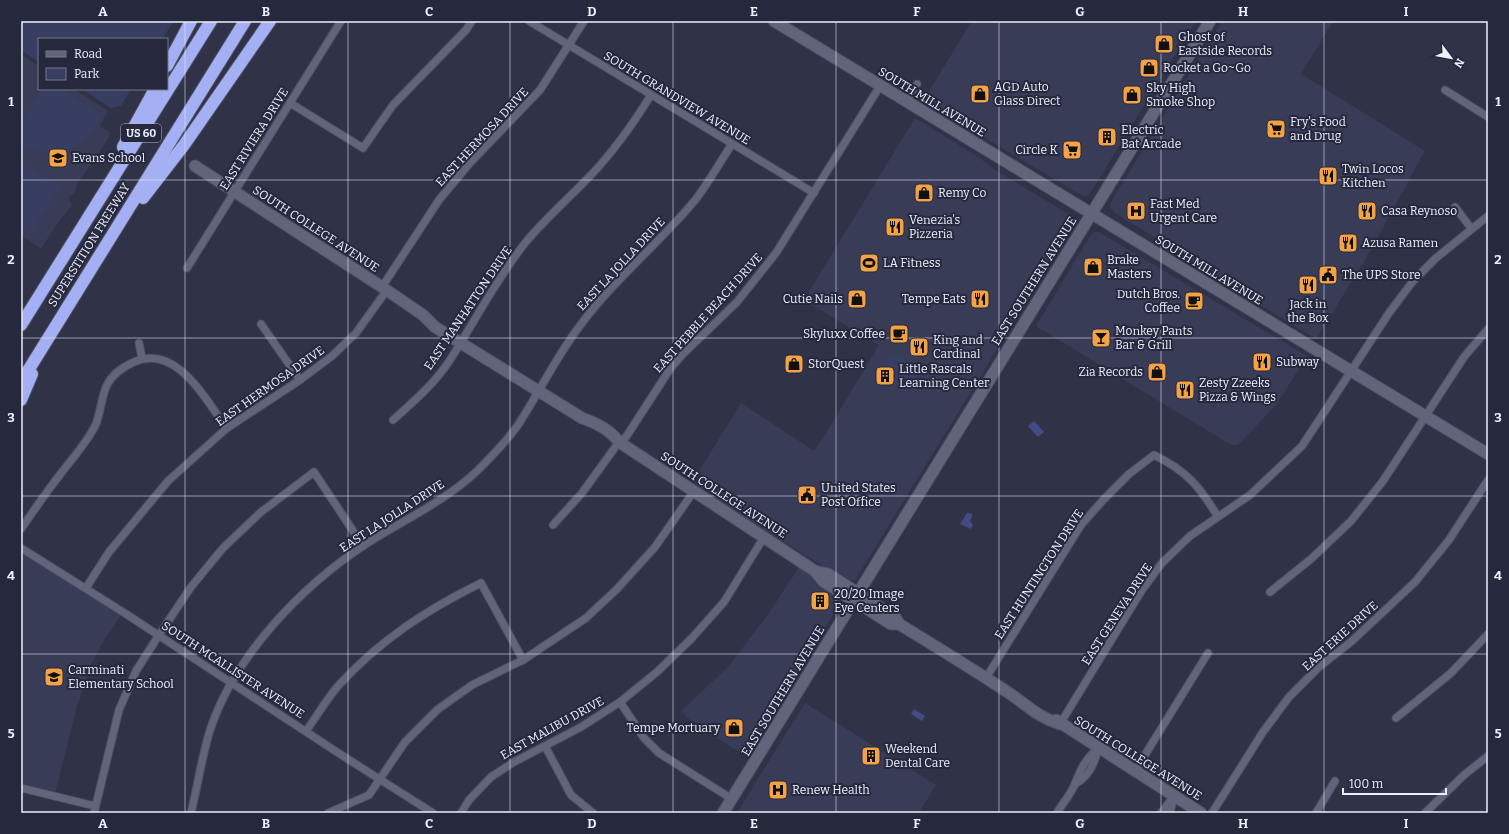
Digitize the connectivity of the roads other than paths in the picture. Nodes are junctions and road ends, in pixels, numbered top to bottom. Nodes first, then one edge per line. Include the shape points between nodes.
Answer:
1 (191, 21) edge
2 (211, 21) edge
3 (245, 21) edge
4 (270, 21) edge
5 (341, 21) edge
6 (472, 21) edge
7 (528, 21) edge
8 (584, 21) edge
9 (774, 21) edge
10 (1210, 21) edge
11 (569, 45) junction
12 (168, 64) edge
13 (918, 84) dead end
14 (880, 86) junction
15 (154, 90) edge
16 (168, 90) edge
17 (168, 90) edge
18 (1444, 90) dead end
19 (651, 95) junction
20 (906, 102) junction
21 (290, 103) junction
22 (1488, 117) edge
23 (732, 144) junction
24 (194, 166) dead end
25 (235, 191) junction
26 (814, 193) junction
27 (1455, 207) dead end
28 (1091, 214) junction
29 (1488, 216) edge
30 (1471, 228) junction
31 (106, 244) junction
32 (71, 245) junction
33 (187, 268) dead end
34 (384, 289) junction
35 (261, 324) dead end
36 (21, 325) edge
37 (1488, 329) edge
38 (461, 339) junction
39 (139, 343) dead end
40 (44, 344) junction
41 (142, 358) junction
42 (1351, 371) junction
43 (300, 380) junction
44 (21, 382) edge
45 (539, 390) junction
46 (21, 400) edge
47 (1424, 416) junction
48 (394, 420) dead end
49 (227, 428) junction
50 (619, 442) junction
51 (1488, 454) edge
52 (1488, 480) edge
53 (694, 491) junction
54 (1218, 517) junction
55 (553, 525) dead end
56 (21, 529) edge
57 (764, 537) junction
58 (363, 546) junction
59 (21, 548) edge
60 (86, 588) junction
61 (1270, 592) dead end
62 (856, 597) junction
63 (1488, 634) edge
64 (159, 635) junction
65 (1208, 653) dead end
66 (523, 660) junction
67 (986, 678) junction
68 (233, 683) junction
69 (620, 702) junction
70 (1396, 718) dead end
71 (1060, 724) junction
72 (306, 731) junction
73 (545, 746) junction
74 (1098, 748) junction
75 (1488, 756) edge
76 (1135, 771) junction
77 (380, 778) junction
78 (1335, 781) dead end
79 (21, 788) edge
80 (1174, 796) junction
81 (732, 799) junction
82 (95, 810) edge
83 (190, 813) edge
84 (328, 813) edge
85 (433, 813) edge
86 (461, 813) edge
87 (593, 813) edge
88 (723, 813) edge
89 (1057, 813) edge
90 (1161, 813) edge
91 (1170, 813) edge
92 (1201, 813) edge
93 (1212, 813) edge
94 (1316, 813) edge
95 (1425, 813) edge

1 - 12 highway
2 - 16 highway, SUPERSTITION FREEWAY / US 60
3 - 31 highway, SUPERSTITION FREEWAY / US 60
4 - 31 highway via 184,145
5 - 21 street, EAST RIVIERA DRIVE
6 - 21 street via 393,105 363,148
7 - 11 street, SOUTH GRANDVIEW AVENUE
8 - 11 street, EAST HERMOSA DRIVE
9 - 14 main road, SOUTH MILL AVENUE
10 - 28 main road, EAST SOUTHERN AVENUE
11 - 19 street, SOUTH GRANDVIEW AVENUE
11 - 34 street, EAST HERMOSA DRIVE via 540,90 468,164 439,200
13 - 20 street
14 - 20 main road, SOUTH MILL AVENUE
14 - 26 street, EAST PEBBLE BEACH DRIVE
15 - 32 highway
17 - 32 highway, SUPERSTITION FREEWAY / US 60
18 - 22 street
19 - 23 street, SOUTH GRANDVIEW AVENUE
19 - 38 street, EAST MANHATTON DRIVE via 606,159 539,227 514,258 488,294
20 - 28 main road, SOUTH MILL AVENUE
21 - 25 street, EAST RIVIERA DRIVE
23 - 26 street, SOUTH GRANDVIEW AVENUE
23 - 45 street, EAST LA JOLLA DRIVE via 697,198 622,276 578,327
24 - 25 main road, SOUTH COLLEGE AVENUE
25 - 33 street, EAST RIVIERA DRIVE
25 - 34 main road, SOUTH COLLEGE AVENUE
26 - 50 street, EAST PEBBLE BEACH DRIVE via 786,240 767,265 736,302 683,354 626,436
27 - 30 street
28 - 42 main road, SOUTH MILL AVENUE
28 - 62 main road, EAST SOUTHERN AVENUE
29 - 30 street, EAST GENEVA DRIVE
30 - 42 street, EAST GENEVA DRIVE via 1413,281
31 - 40 highway, SUPERSTITION FREEWAY / US 60
32 - 36 highway, SUPERSTITION FREEWAY / US 60
34 - 38 main road, SOUTH COLLEGE AVENUE via 423,315 440,321
34 - 43 street, EAST HERMOSA DRIVE via 356,333 332,356
35 - 43 street
37 - 47 street via 1464,357
38 - 45 main road, SOUTH COLLEGE AVENUE via 490,354 501,366
38 - 48 street, EAST MANHATTON DRIVE via 442,370 418,398
39 - 41 street
40 - 44 highway, SUPERSTITION FREEWAY / US 60
40 - 46 highway
41 - 49 street via 156,358 174,365 189,378
41 - 56 street via 120,368 107,385 96,425
42 - 47 main road, SOUTH MILL AVENUE
42 - 54 street, EAST GENEVA DRIVE via 1302,446 1250,495
43 - 49 street, EAST HERMOSA DRIVE
45 - 50 main road, SOUTH COLLEGE AVENUE via 582,418 592,429 609,440
45 - 58 street, EAST LA JOLLA DRIVE via 516,427 477,471 438,501
47 - 51 main road, SOUTH MILL AVENUE
47 - 61 street via 1383,481 1351,521 1312,559
49 - 60 street, EAST HERMOSA DRIVE via 168,481 109,552
50 - 53 main road, SOUTH COLLEGE AVENUE
50 - 55 street, EAST PEBBLE BEACH DRIVE via 582,493
52 - 93 street, EAST ERIE DRIVE via 1449,540 1414,582 1289,697 1263,732
53 - 57 main road, SOUTH COLLEGE AVENUE
53 - 66 street via 655,547 617,589 586,618
54 - 67 street, EAST HUNTINGTON DRIVE via 1195,484 1174,465 1154,455 1129,474 1081,525
54 - 71 street, EAST GENEVA DRIVE via 1190,536 1162,563 1142,590
57 - 62 main road, SOUTH COLLEGE AVENUE via 815,571 828,574
57 - 69 street, EAST MALIBU DRIVE via 724,602 657,672
58 - 64 street via 314,472 261,512 224,548 191,587
58 - 68 street, EAST LA JOLLA DRIVE via 328,572 292,605 258,643
59 - 60 street, SOUTH MCALLISTER AVENUE
60 - 64 street, SOUTH MCALLISTER AVENUE
62 - 67 main road, SOUTH COLLEGE AVENUE via 891,624 899,624
62 - 81 main road, EAST SOUTHERN AVENUE
63 - 70 street via 1451,673
64 - 68 street, SOUTH MCALLISTER AVENUE
64 - 82 street via 136,672 119,710
65 - 76 street
66 - 72 street via 482,583 407,624 372,652 338,687
66 - 77 street via 472,685 437,710 405,742
67 - 71 main road, SOUTH COLLEGE AVENUE via 1024,702 1030,710 1046,720
68 - 72 street, SOUTH MCALLISTER AVENUE
68 - 83 street, EAST LA JOLLA DRIVE via 211,728
69 - 73 street, EAST MALIBU DRIVE
69 - 81 street via 644,738 659,753
71 - 74 main road, SOUTH COLLEGE AVENUE
72 - 77 street, SOUTH MCALLISTER AVENUE
73 - 86 street, EAST MALIBU DRIVE via 491,776
73 - 87 street via 570,795
74 - 76 main road, SOUTH COLLEGE AVENUE
74 - 89 street via 1095,761 1084,779 1075,784
75 - 95 street via 1464,775
76 - 80 main road, SOUTH COLLEGE AVENUE
77 - 84 street via 369,795
77 - 85 street, SOUTH MCALLISTER AVENUE
78 - 94 street
79 - 82 street
80 - 90 street
80 - 91 street
80 - 92 main road, SOUTH COLLEGE AVENUE
81 - 88 main road, EAST SOUTHERN AVENUE

